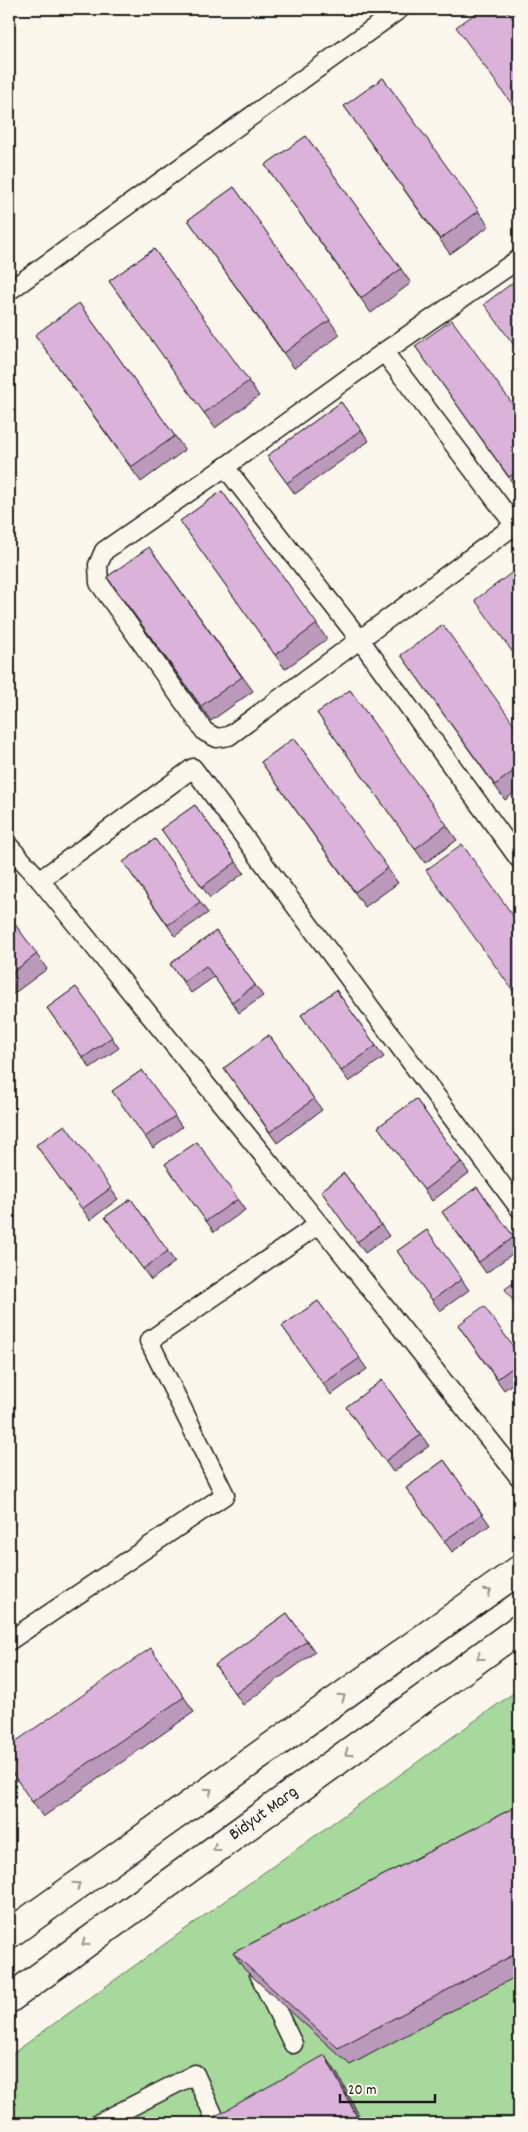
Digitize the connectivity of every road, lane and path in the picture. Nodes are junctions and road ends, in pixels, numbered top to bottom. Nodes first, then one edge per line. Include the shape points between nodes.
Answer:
1 (400, 9) edge
2 (519, 259) edge
3 (9, 291) edge
4 (384, 352) junction
5 (225, 467) junction
6 (518, 526) edge
7 (360, 641) junction
8 (9, 846) edge
9 (519, 859) edge
10 (40, 880) junction
11 (519, 1208) edge
12 (320, 1224) junction
13 (519, 1477) edge
14 (519, 1570) edge
15 (519, 1629) edge
16 (9, 1641) edge
17 (9, 1934) edge
18 (263, 1948) edge
19 (9, 1999) edge
20 (293, 2044) dead end
21 (100, 2123) edge
22 (217, 2123) edge

1 - 3 lane
2 - 4 lane
4 - 5 lane
4 - 6 lane
5 - 7 lane
5 - 7 lane via 104,552 98,565 99,584 204,732 217,738 229,736
6 - 7 lane
7 - 9 lane
8 - 10 lane
10 - 11 lane via 193,768
10 - 12 lane
12 - 13 lane
12 - 16 lane via 149,1341 225,1495
17 -> 14 main road
15 -> 19 main road, Bidyut Marg
18 - 20 lane via 259,1974
21 - 22 lane via 194,2074

